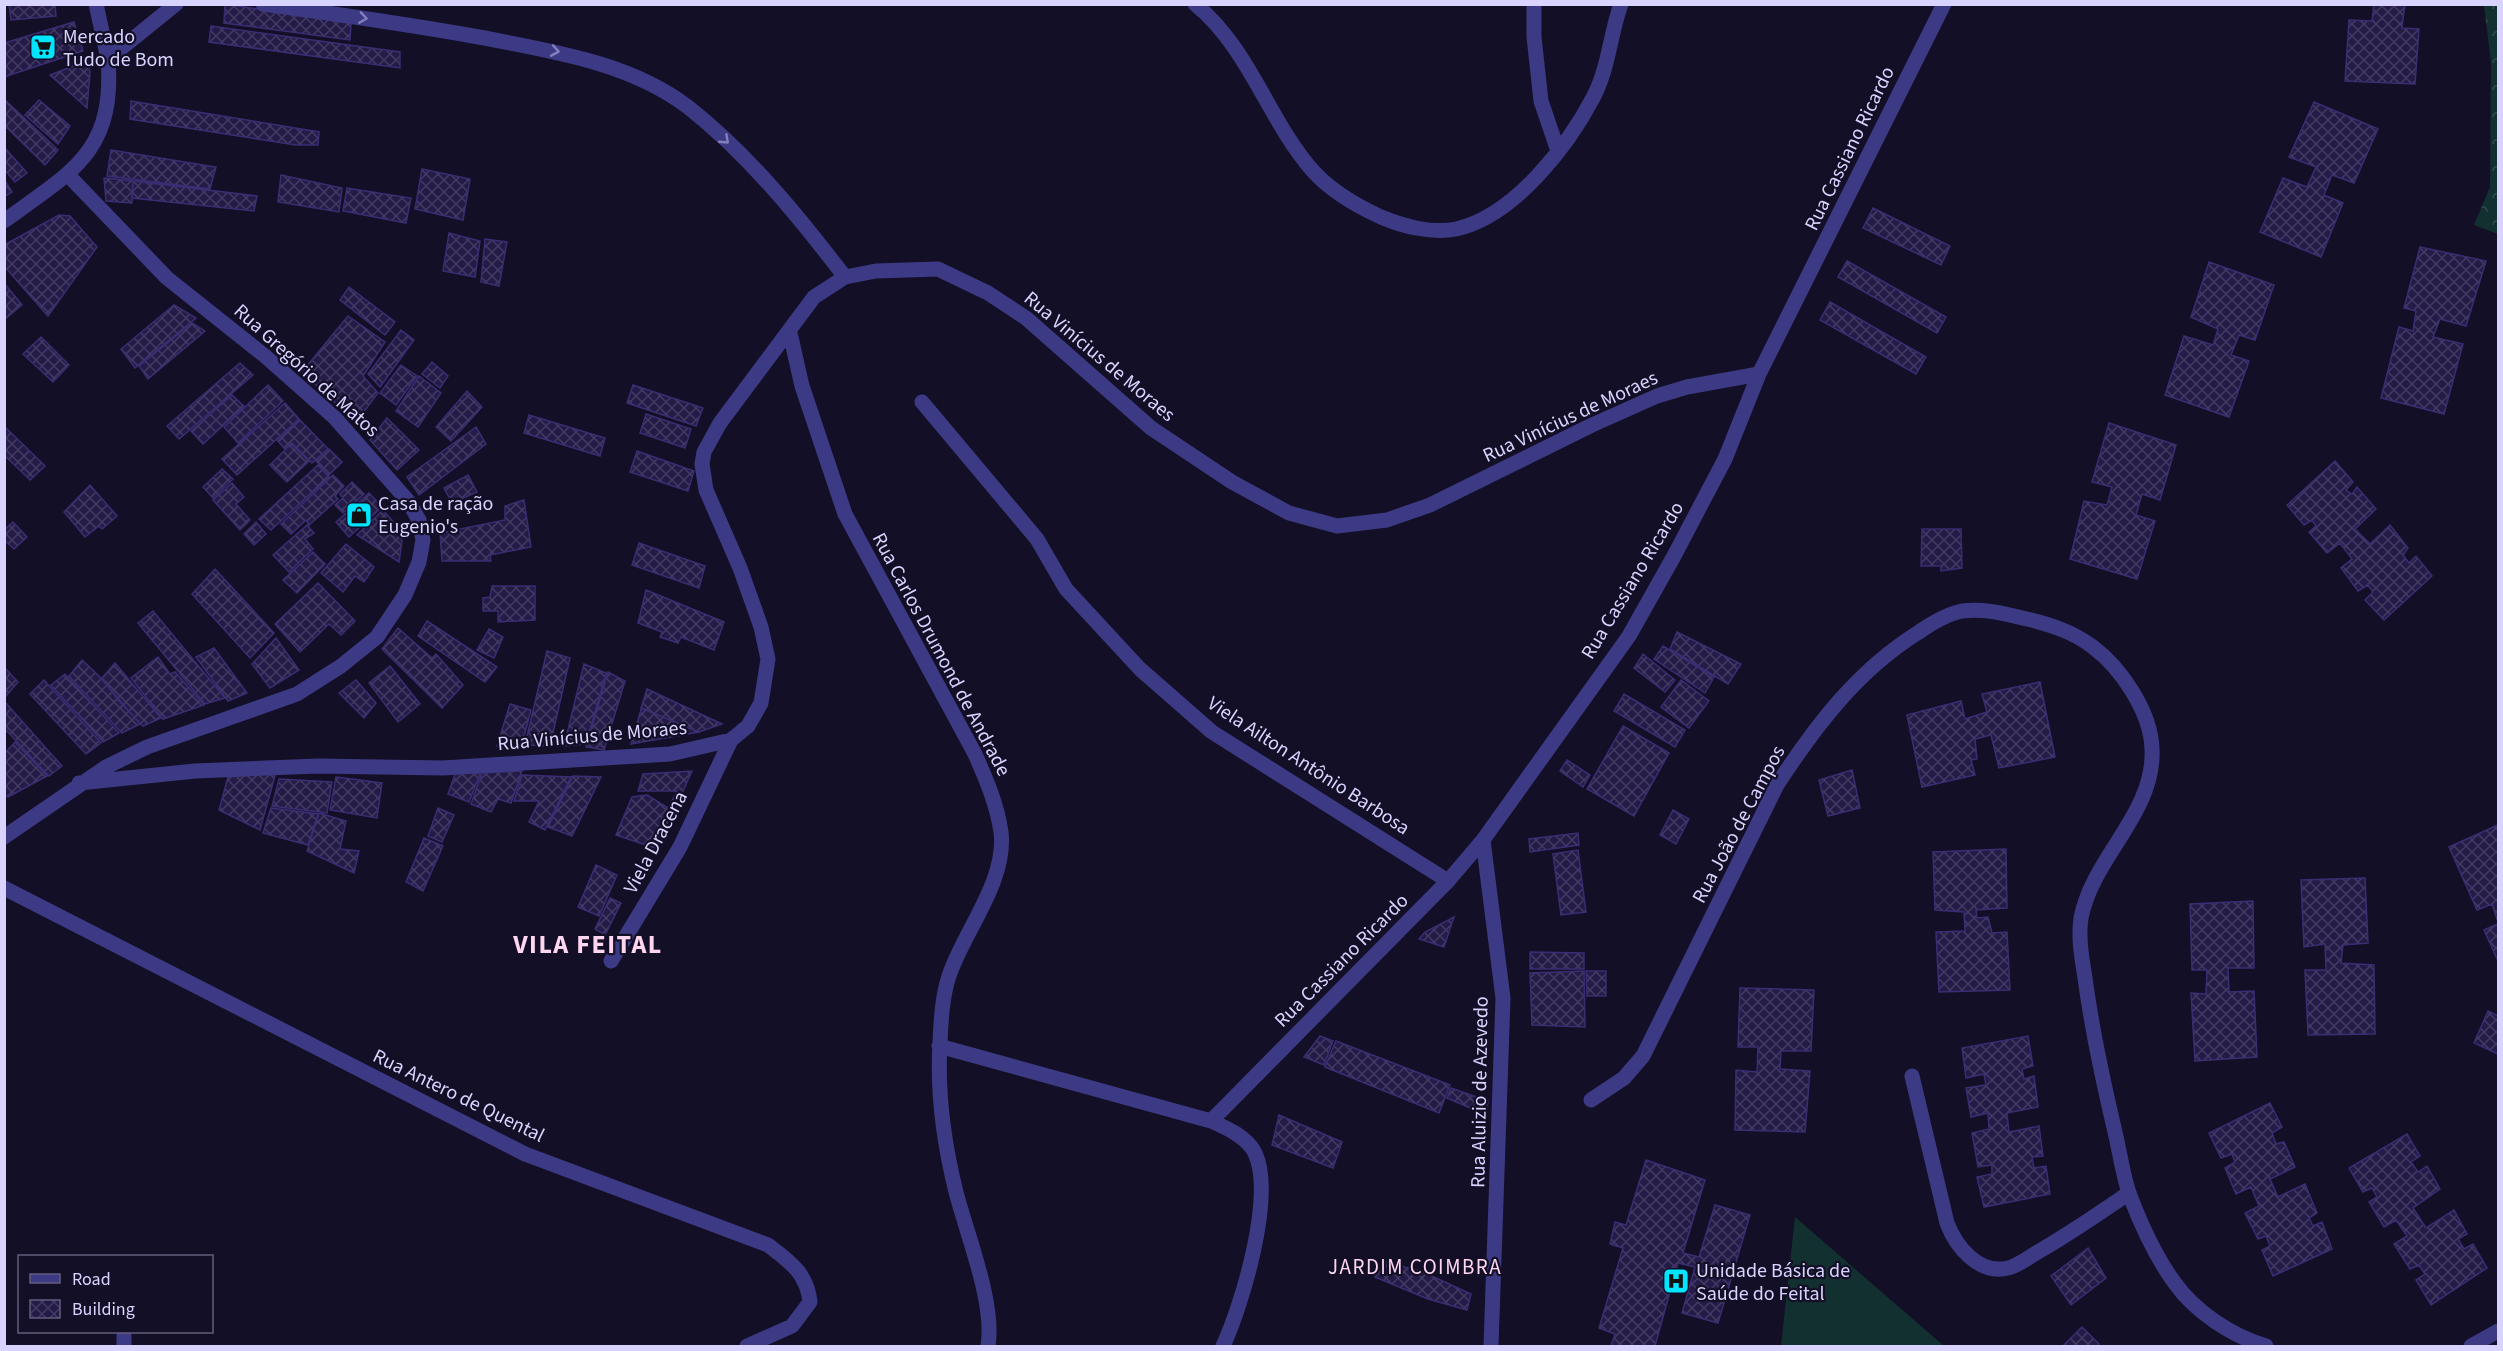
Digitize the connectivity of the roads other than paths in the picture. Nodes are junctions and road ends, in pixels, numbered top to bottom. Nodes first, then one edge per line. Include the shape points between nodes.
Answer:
1 (96, 4) edge
2 (176, 4) edge
3 (263, 4) edge
4 (1195, 4) edge
5 (1534, 4) edge
6 (1621, 4) edge
7 (1944, 4) edge
8 (108, 58) junction
9 (1558, 151) junction
10 (68, 175) junction
11 (4, 221) edge
12 (845, 278) junction
13 (790, 333) junction
14 (1759, 374) junction
15 (922, 402) dead end
16 (731, 740) junction
17 (79, 783) junction
18 (4, 837) edge
19 (1483, 840) junction
20 (1448, 881) junction
21 (4, 888) edge
22 (611, 961) dead end
23 (939, 1046) junction
24 (1912, 1076) dead end
25 (1591, 1100) dead end
26 (1211, 1121) junction
27 (2129, 1193) junction
28 (2499, 1331) edge
29 (747, 1347) edge
30 (988, 1347) edge
31 (1222, 1347) edge
32 (1491, 1347) edge
33 (2266, 1347) edge
34 (2471, 1347) edge

1 - 8 street
2 - 8 street
3 -> 12 street via 392,21 568,54 635,77 687,106 729,143 799,218
4 - 9 street via 1223,32 1313,172 1356,206 1399,224 1456,229 1487,216 1522,192
5 - 9 street via 1541,101
6 - 9 street via 1609,58 1595,94
7 - 14 street, Rua Cassiano Ricardo
8 - 10 street via 110,89 104,120 86,154
10 - 11 street
10 - 17 street, Rua Gregório de Matos via 168,278 266,356 335,418 408,501 419,520 423,540 419,562 405,595 376,637 341,666 297,694 147,747
12 - 13 street, Rua Vinícius de Moraes via 814,297
12 - 14 street, Rua Vinícius de Moraes via 876,271 938,269 988,293 1026,318 1151,428 1279,508 1337,526 1387,520 1430,505 1657,396
13 - 16 street, Rua Vinícius de Moraes via 720,423 702,464 706,490 740,568 768,659 761,703 748,726
13 - 23 street, Rua Carlos Drumond de Andrade via 802,386 845,514 975,754 992,794 1001,833 999,861 949,976
14 - 19 street, Rua Cassiano Ricardo via 1725,459 1629,636
15 - 20 street, Viela Ailton Antônio Barbosa via 1037,539 1066,590 1140,669 1212,732
16 - 17 street, Rua Vinícius de Moraes via 670,754 443,768 318,766 195,771
16 - 22 street, Viela Dracena via 680,847
17 - 18 street, Rua Gregório de Matos
19 - 20 street, Rua Cassiano Ricardo
19 - 32 street, Rua Aluizio de Azevedo via 1503,998
20 - 26 street, Rua Cassiano Ricardo
21 - 29 street, Rua Antero de Quental via 525,1154 768,1245 797,1267 808,1287 810,1302 792,1326
23 - 26 street
23 - 30 street, Rua Carlos Drumond de Andrade via 944,1134 987,1311
24 - 27 street via 1947,1223 1953,1238 1974,1261 1995,1269 2009,1268
25 - 27 street, Rua João de Campos via 1624,1078 1643,1056 1777,785 1847,689 1900,643 1936,621 1958,612 1985,609 2059,627 2107,658 2124,677 2142,712 2152,747 2148,784 2134,817 2099,870 2085,900 2080,923 2093,1037
26 - 31 street via 1242,1138 1255,1152 1263,1199 1236,1318
27 - 33 street, Rua João de Campos via 2152,1247 2176,1285 2210,1318 2245,1340
28 - 34 street

